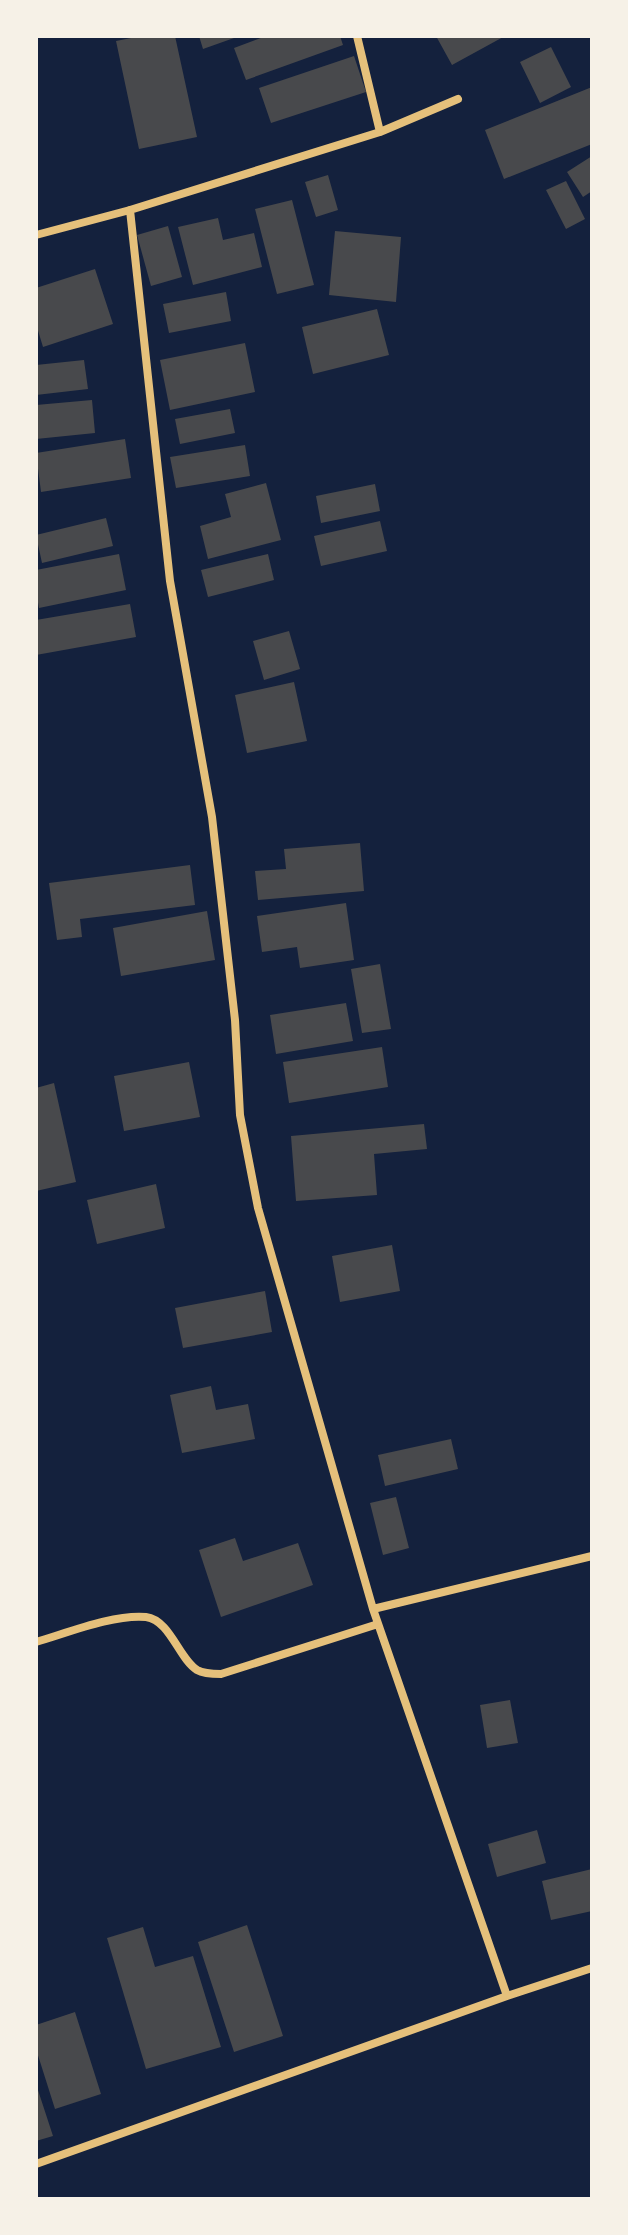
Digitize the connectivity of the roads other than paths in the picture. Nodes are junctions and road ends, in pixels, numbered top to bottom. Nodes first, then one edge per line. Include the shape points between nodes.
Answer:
1 (357, 36) edge
2 (458, 99) dead end
3 (380, 132) junction
4 (130, 210) junction
5 (36, 235) edge
6 (592, 1556) edge
7 (373, 1609) junction
8 (378, 1624) junction
9 (36, 1642) edge
10 (592, 1968) edge
11 (507, 1996) junction
12 (36, 2164) edge

1 - 3 street
2 - 3 street
3 - 4 street
4 - 5 street
4 - 7 street via 170,581 212,817 240,1115 258,1208
6 - 7 street
7 - 8 street
8 - 9 street via 221,1674 195,1669 161,1624 149,1617 120,1618
8 - 11 street
10 - 11 street
11 - 12 street

